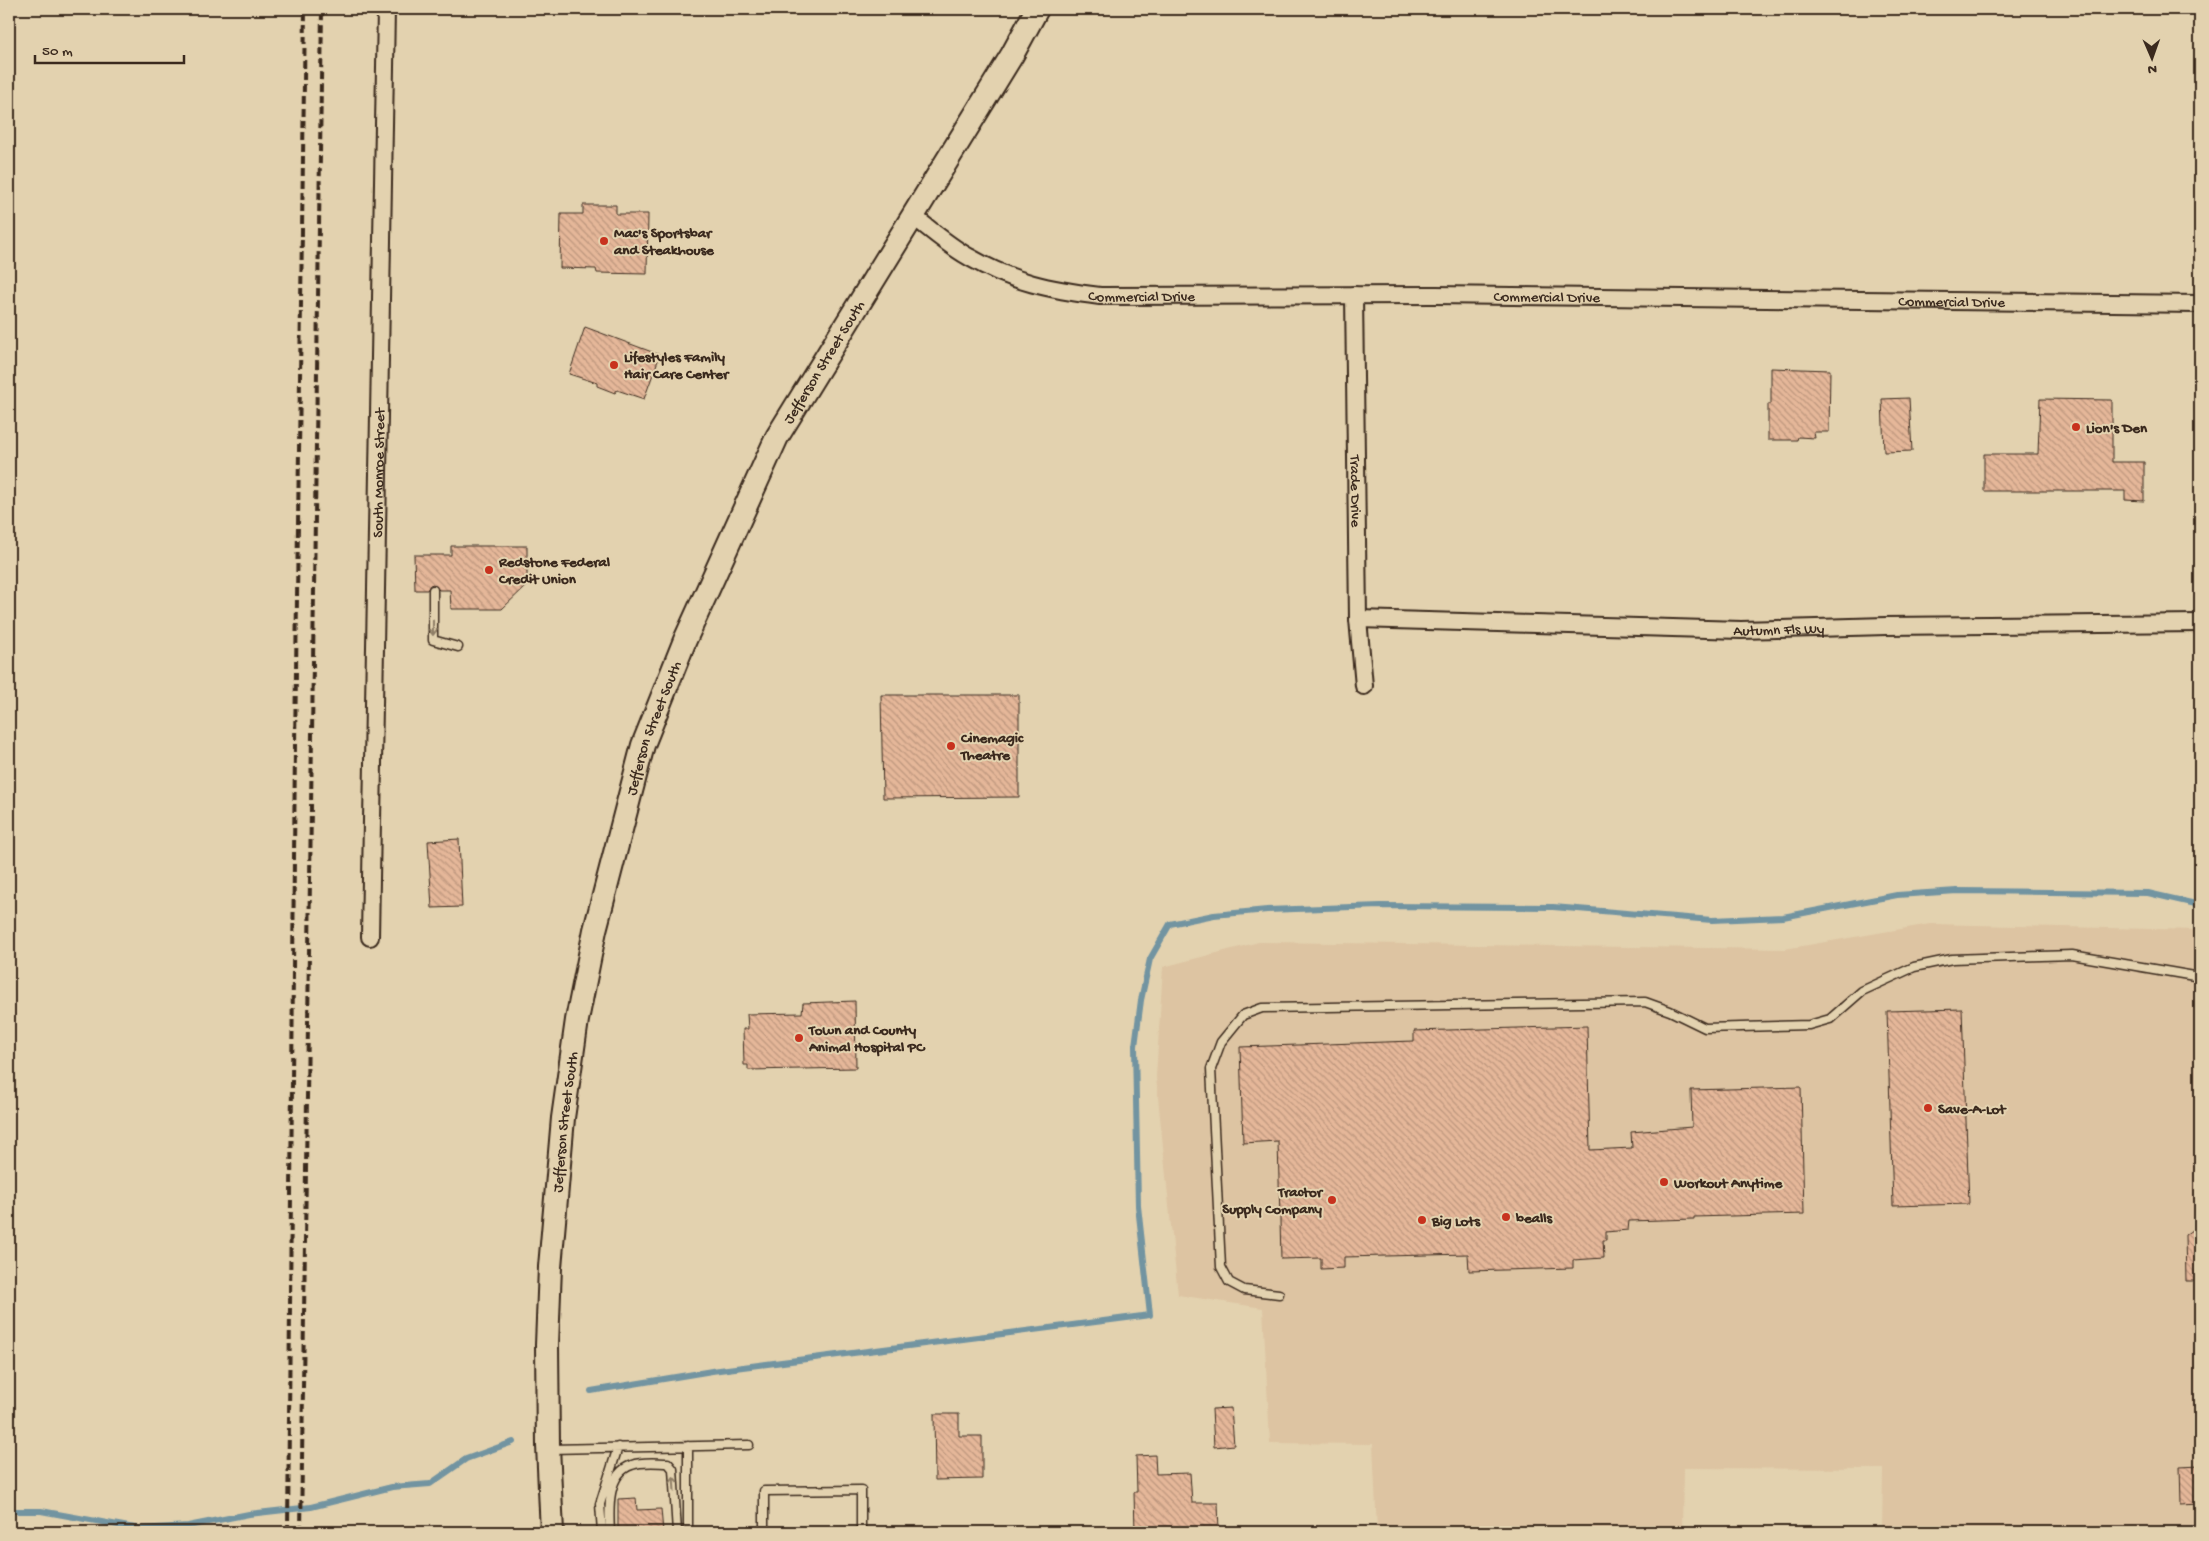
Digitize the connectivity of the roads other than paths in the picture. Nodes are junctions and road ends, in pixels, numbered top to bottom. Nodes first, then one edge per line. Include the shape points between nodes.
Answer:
1 (386, 9) edge
2 (1037, 9) edge
3 (913, 216) junction
4 (1354, 295) junction
5 (2200, 304) edge
6 (433, 590) dead end
7 (1358, 619) junction
8 (2200, 623) edge
9 (458, 648) dead end
10 (1364, 686) dead end
11 (370, 937) dead end
12 (2200, 977) edge
13 (1279, 1294) dead end
14 (749, 1444) dead end
15 (688, 1446) junction
16 (618, 1447) junction
17 (548, 1449) junction
18 (552, 1532) edge
19 (602, 1532) edge
20 (610, 1532) edge
21 (677, 1532) edge
22 (688, 1532) edge
23 (764, 1532) edge
24 (861, 1532) edge

1 - 11 street, South Monroe Street
2 - 3 street, Jefferson Street South
3 - 4 street, Commercial Drive via 968,256 1009,277 1053,290 1100,296
3 - 17 street, Jefferson Street South via 777,437 685,640 643,745 596,930 577,1020 564,1108 550,1268
4 - 5 street, Commercial Drive
4 - 7 street, Trade Drive
6 -> 9 lane via 433,640
7 - 8 street, Autumn Fls Wy via 1741,630
7 - 10 street, Trade Drive
12 - 13 lane via 2072,955 1952,959 1914,967 1862,991 1830,1019 1809,1025 1705,1028 1645,1002 1262,1008 1242,1015 1221,1042 1211,1069 1221,1267 1229,1282 1244,1290
14 - 15 lane
15 - 16 lane
15 - 22 lane
16 - 17 lane
16 - 19 lane via 600,1504
17 - 18 street, Jefferson Street South
21 -> 20 lane via 673,1469 668,1463 632,1464 621,1472 610,1498
23 - 24 lane via 764,1491 861,1490

